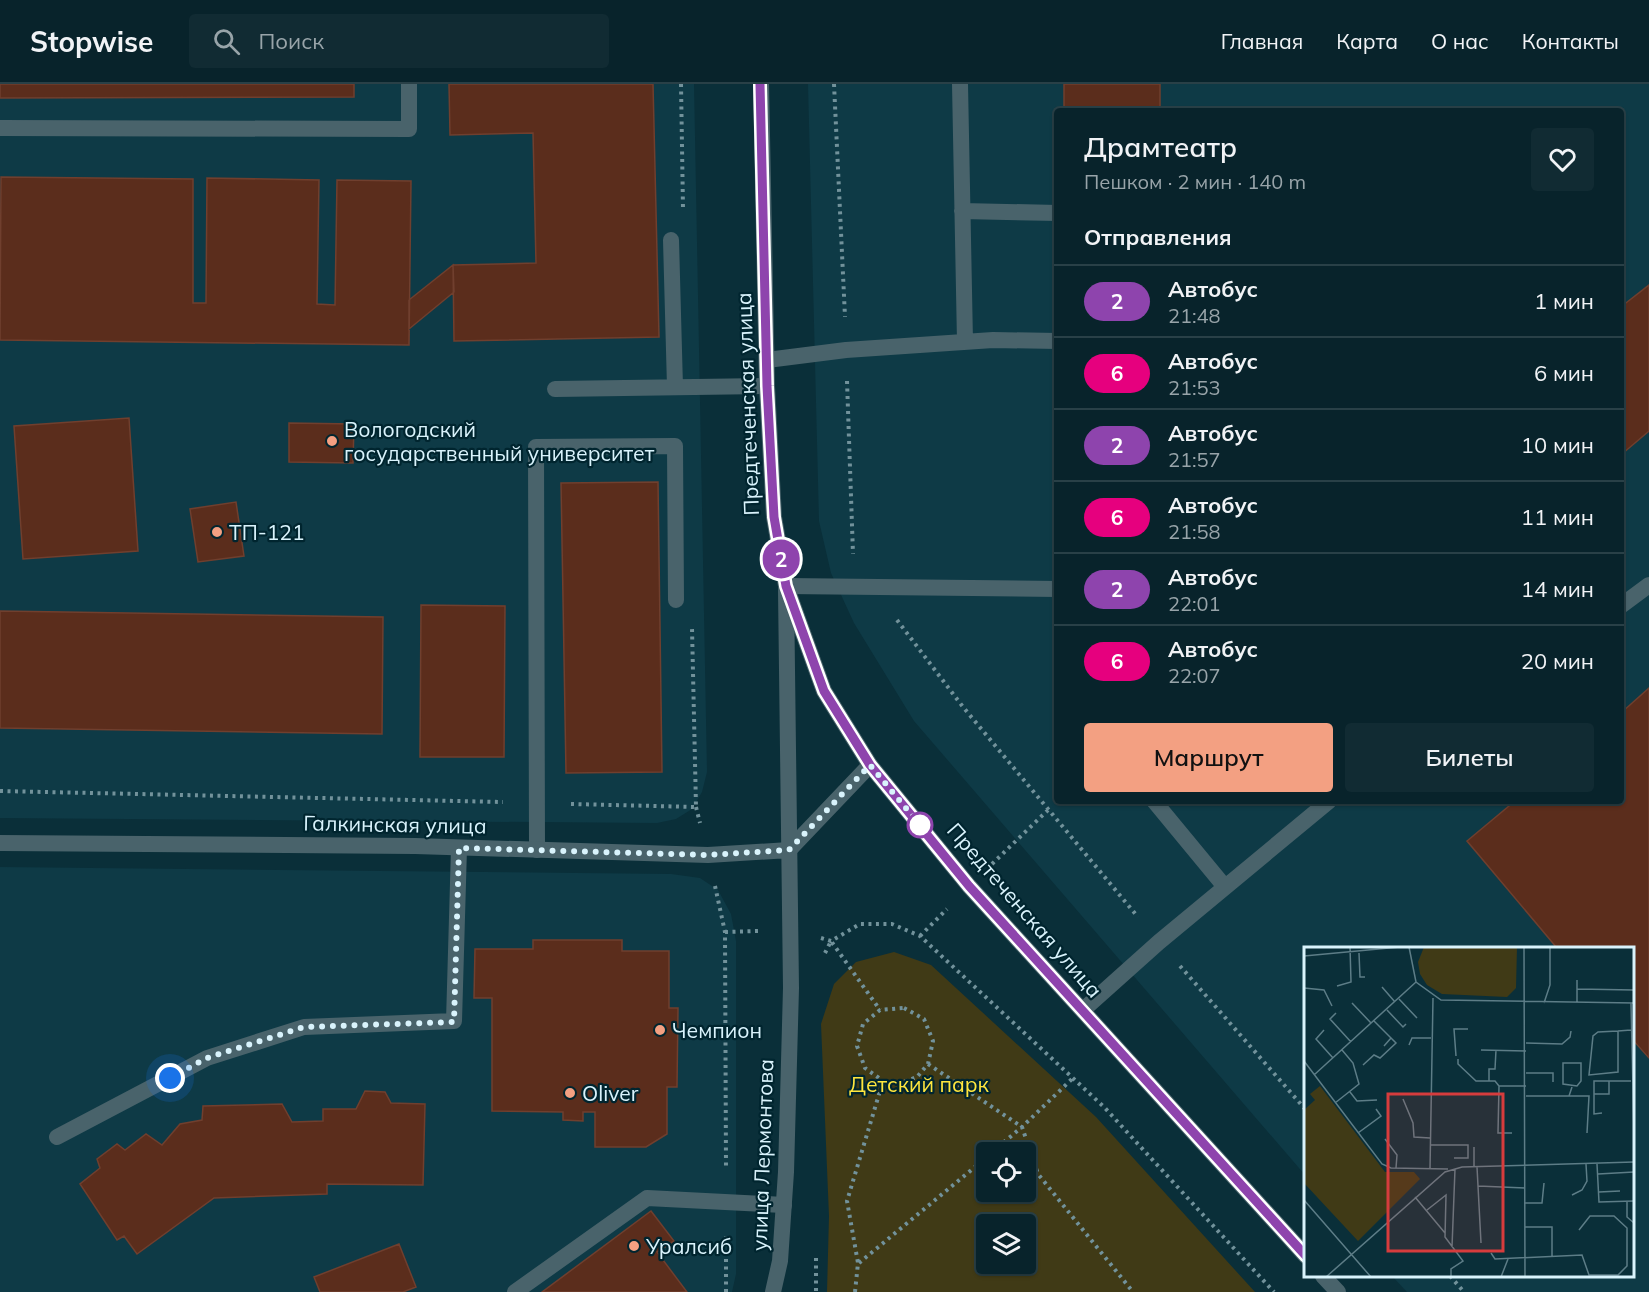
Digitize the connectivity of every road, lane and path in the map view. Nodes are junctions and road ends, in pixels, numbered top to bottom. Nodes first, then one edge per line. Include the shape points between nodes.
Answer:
1 (409, 84) edge
2 (760, 84) edge
3 (834, 84) edge
4 (960, 84) edge
5 (0, 128) edge
6 (963, 211) junction
7 (1054, 213) edge
8 (671, 240) dead end
9 (1054, 341) edge
10 (965, 342) junction
11 (846, 350) junction
12 (766, 360) junction
13 (767, 386) junction
14 (675, 387) junction
15 (555, 389) dead end
16 (1649, 585) edge
17 (786, 586) junction
18 (872, 586) junction
19 (1054, 589) edge
20 (676, 600) dead end
21 (1624, 604) edge
22 (870, 765) junction
23 (1157, 804) edge
24 (1325, 804) edge
25 (696, 807) dead end
26 (0, 843) edge
27 (459, 848) junction
28 (537, 849) junction
29 (789, 850) junction
30 (708, 855) junction
31 (1225, 887) junction
32 (790, 930) junction
33 (726, 932) junction
34 (1159, 942) junction
35 (1083, 1010) junction
36 (928, 1064) junction
37 (1073, 1078) junction
38 (884, 1081) junction
39 (1304, 1109) edge
40 (1022, 1127) junction
41 (57, 1137) dead end
42 (1004, 1142) edge
43 (976, 1165) edge
44 (726, 1202) junction
45 (784, 1204) junction
46 (1304, 1255) edge
47 (858, 1263) junction
48 (1325, 1277) edge
49 (1452, 1277) edge
50 (515, 1292) edge
51 (726, 1292) edge
52 (774, 1292) edge
53 (855, 1292) edge
54 (1133, 1292) edge
55 (1274, 1292) edge
56 (1338, 1292) edge
57 (1464, 1292) edge

1 - 5 street via 410,129
2 - 12 street, Предтеченская улица
3 - 11 path
4 - 6 street
6 - 7 street
6 - 10 street
8 - 14 street
9 - 10 street
10 - 11 street
11 - 12 street
11 - 18 path via 852,552
12 - 13 street, Предтеченская улица
13 - 14 street
13 - 17 street, Предтеченская улица via 774,517
14 - 15 street
16 - 21 street
17 - 18 street
17 - 22 street, Предтеченская улица via 824,691
17 - 29 street, улица Лермонтова
18 - 19 street
18 - 34 path via 963,707
20 - 28 street via 675,446 536,447
22 - 29 street
22 - 35 street, Предтеченская улица via 969,886
23 - 31 street
24 - 31 street
25 - 30 path
26 - 27 street, Галкинская улица
27 - 28 street, Галкинская улица
27 - 41 street via 454,1022 304,1027 207,1058
28 - 30 street, Галкинская улица
29 - 30 street, Галкинская улица
29 - 32 street, улица Лермонтова
30 - 33 path
31 - 34 street
32 - 33 path
32 - 37 path via 831,941 860,924 892,924 920,936
32 - 45 street, улица Лермонтова
33 - 44 path
34 - 35 street
34 - 39 path
35 - 46 street, Предтеченская улица
36 - 38 path via 917,1077 901,1083
36 - 38 path via 933,1041 924,1019 904,1008 880,1010 862,1024 857,1046 865,1068
36 - 40 path
37 - 40 path
37 - 55 path
38 - 47 path via 847,1201
40 - 42 path
40 - 54 path via 1038,1174
43 - 47 path
44 - 45 street
44 - 50 street via 647,1198
44 - 51 path
45 - 52 street, улица Лермонтова
47 - 53 path
48 - 56 street
49 - 57 path

